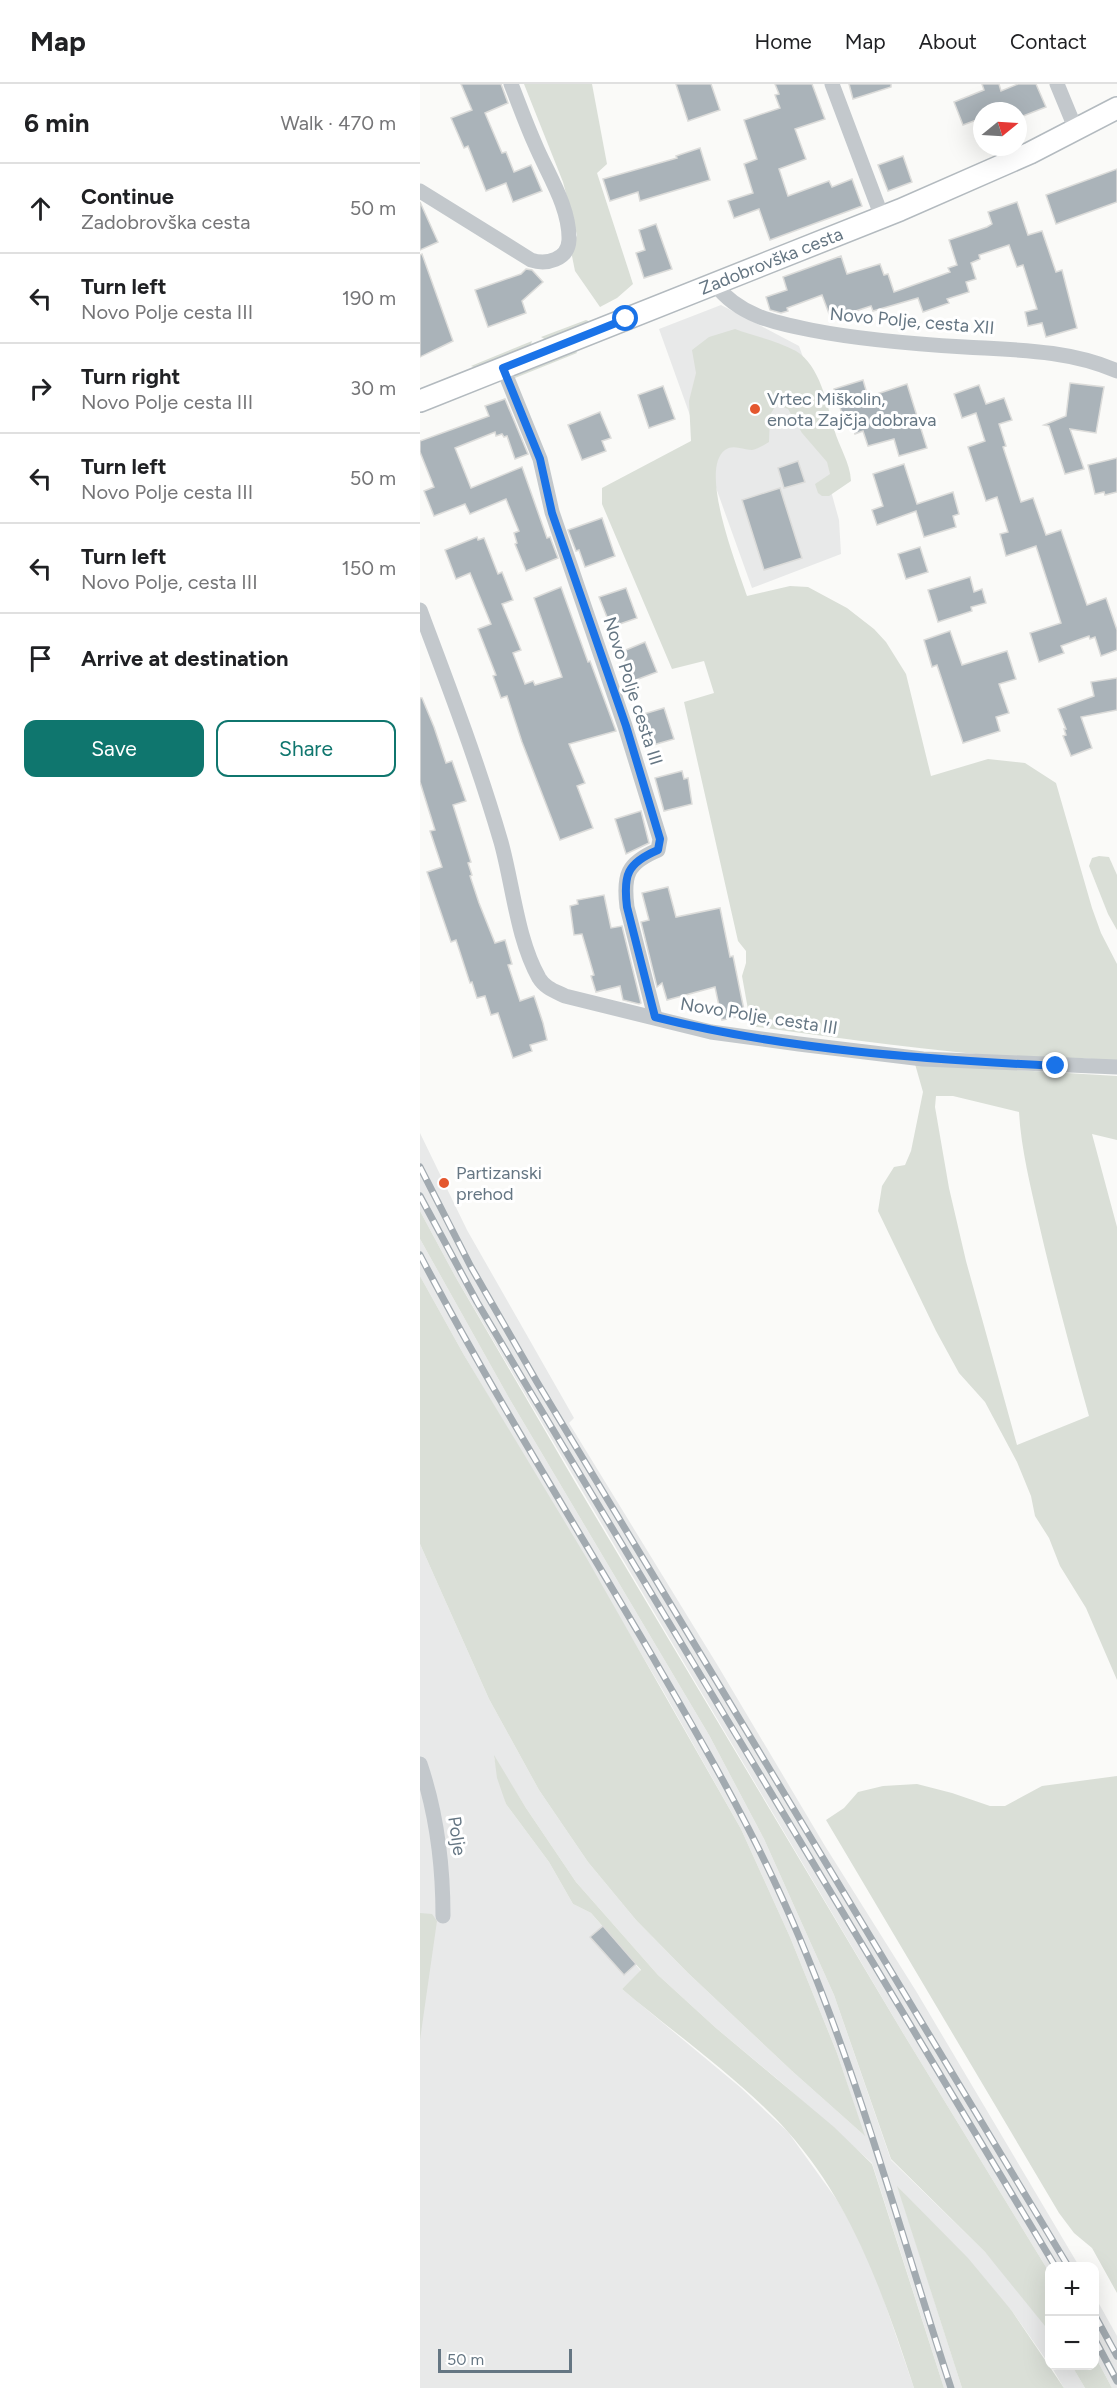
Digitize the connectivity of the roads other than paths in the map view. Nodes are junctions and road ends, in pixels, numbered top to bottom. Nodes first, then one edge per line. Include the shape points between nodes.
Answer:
1 (511, 84) edge
2 (832, 84) edge
3 (1057, 84) edge
4 (1117, 108) edge
5 (1076, 130) junction
6 (420, 191) edge
7 (882, 217) junction
8 (715, 284) junction
9 (503, 368) junction
10 (1117, 371) edge
11 (420, 400) edge
12 (420, 610) edge
13 (655, 1017) junction
14 (1117, 1067) edge
15 (420, 1764) edge
16 (443, 1916) dead end

1 - 6 street via 560,200 569,241 566,250 557,259 541,263 531,260
2 - 7 street
3 - 5 street
4 - 5 main road, Zadobrovška cesta
5 - 7 main road, Zadobrovška cesta
7 - 8 main road, Zadobrovška cesta
8 - 9 main road, Zadobrovška cesta
8 - 10 street, Novo Polje, cesta XII via 743,309 792,326 884,341 1027,350 1072,357
9 - 11 main road, Zadobrovška cesta
9 - 13 street, Novo Polje cesta III via 540,459 552,513 626,726 658,832 658,850 630,868 625,889
12 - 13 street, Novo Polje, cesta III via 475,759 527,950 540,980 565,996
13 - 14 street, Novo Polje, cesta III via 714,1032 923,1059
15 - 16 street, Polje via 434,1810

